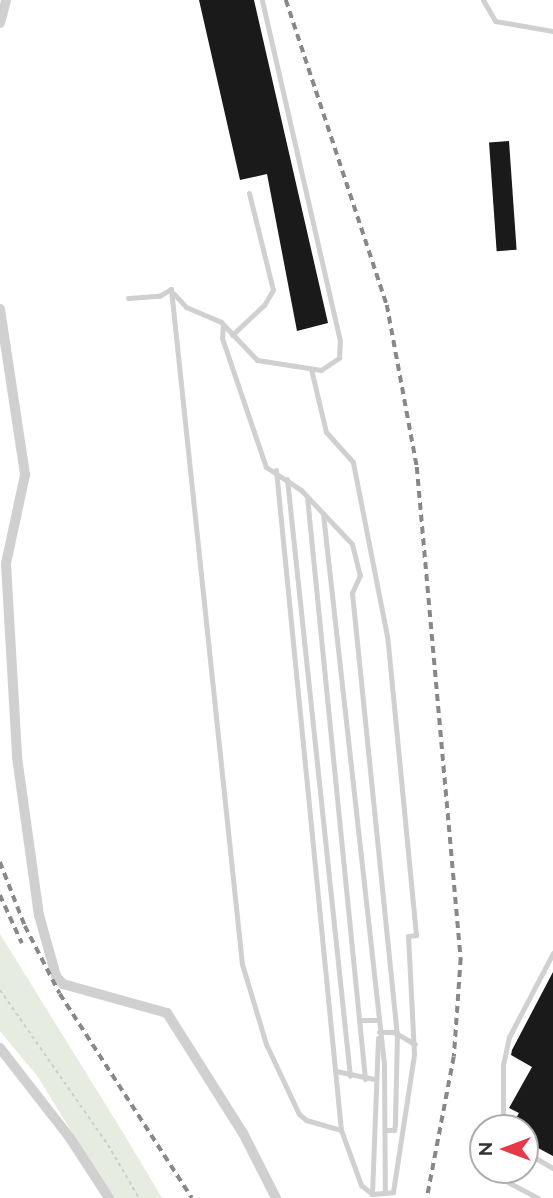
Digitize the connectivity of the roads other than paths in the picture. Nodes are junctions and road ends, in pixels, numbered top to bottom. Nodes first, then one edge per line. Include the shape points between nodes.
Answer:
1 (6, 0) edge
2 (261, 0) edge
3 (483, 0) edge
4 (0, 23) edge
5 (553, 31) edge
6 (249, 192) dead end
7 (171, 289) junction
8 (128, 298) dead end
9 (0, 309) edge
10 (223, 325) junction
11 (232, 335) junction
12 (311, 369) junction
13 (276, 470) junction
14 (287, 479) junction
15 (307, 495) junction
16 (323, 511) junction
17 (372, 545) junction
18 (355, 549) junction
19 (553, 953) edge
20 (359, 1020) junction
21 (377, 1020) junction
22 (379, 1032) junction
23 (397, 1033) junction
24 (415, 1044) junction
25 (0, 1048) edge
26 (335, 1071) junction
27 (350, 1076) junction
28 (365, 1079) junction
29 (375, 1079) junction
30 (503, 1114) edge
31 (341, 1130) junction
32 (387, 1130) junction
33 (512, 1184) edge
34 (385, 1193) junction
35 (372, 1194) junction
36 (109, 1198) edge
37 (276, 1198) edge
38 (538, 1198) edge

1 - 4 street
2 - 12 lane via 340,345 334,365
3 - 5 lane via 488,17 495,21
6 - 11 lane via 272,289 266,303
7 - 8 lane via 159,296
7 - 10 lane via 186,307
7 - 31 lane via 242,964 265,1044 296,1110 306,1120
9 - 37 street via 25,475 6,564 17,757 39,915 56,976 63,984 167,1013 243,1133
10 - 11 lane
10 - 13 lane via 222,338 266,467
11 - 12 lane via 257,360
12 - 17 lane via 326,432 352,457
13 - 14 lane
13 - 26 lane
14 - 15 lane
14 - 27 lane
15 - 16 lane
15 - 20 lane
16 - 18 lane
16 - 21 lane
17 - 18 lane
17 - 24 lane via 385,615 416,935 408,936
18 - 23 lane via 360,575 352,593
19 - 30 lane via 509,1037 503,1065
20 - 21 lane
20 - 28 lane
21 - 22 lane
22 - 23 lane
22 - 29 lane
22 - 32 lane
23 - 24 lane
23 - 32 lane via 395,1124 394,1130
24 - 34 lane via 395,1184 393,1192
25 - 36 street via 70,1138
26 - 27 lane
26 - 31 lane
27 - 28 lane
28 - 29 lane
29 - 35 lane
31 - 35 lane via 355,1175
32 - 34 lane
33 - 38 lane
34 - 35 lane

